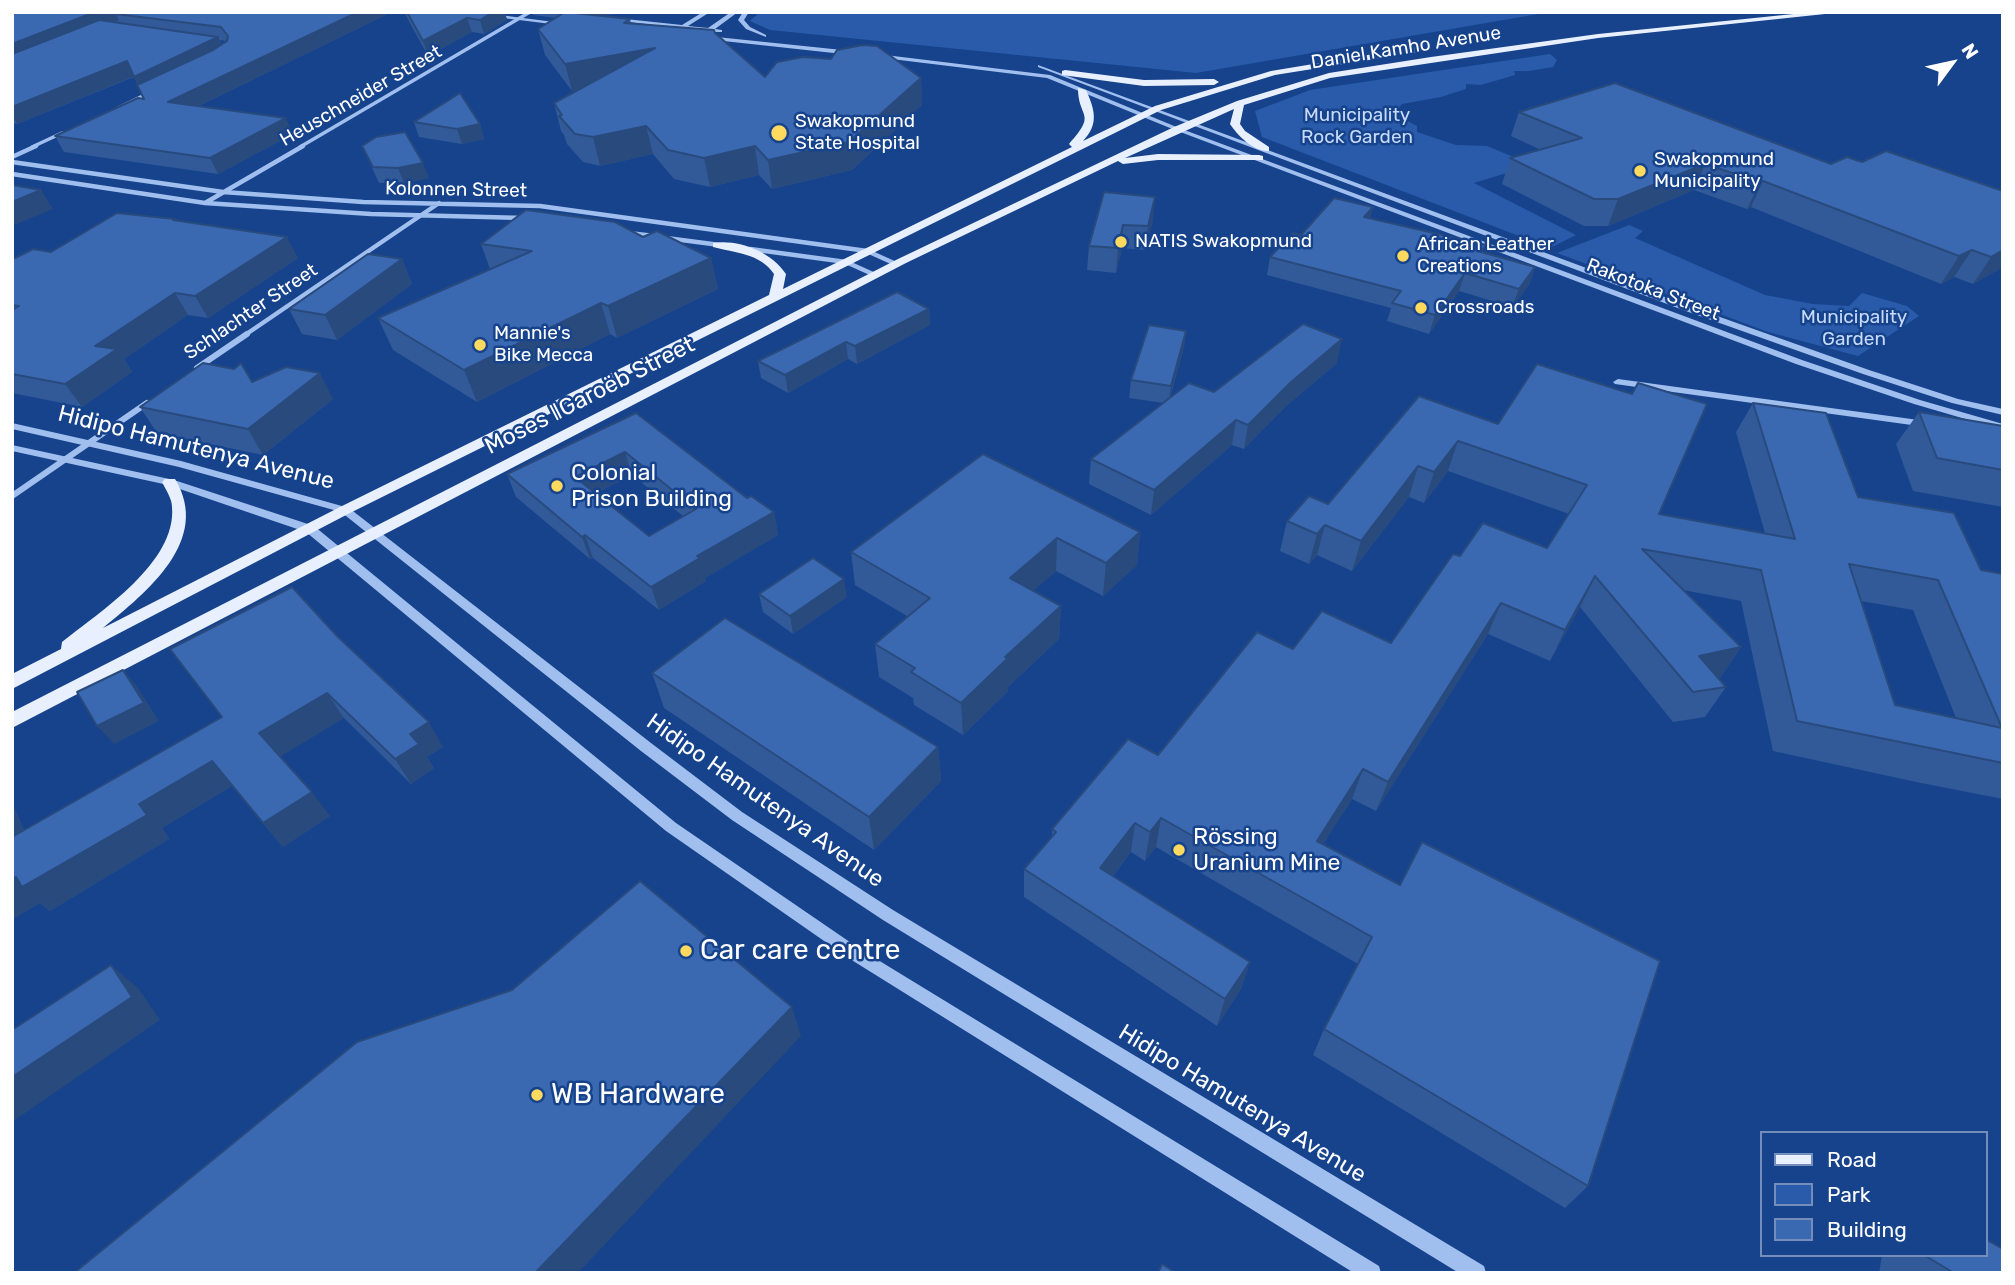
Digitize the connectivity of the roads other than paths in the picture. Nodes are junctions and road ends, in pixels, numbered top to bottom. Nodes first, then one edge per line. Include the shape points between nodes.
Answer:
1 (458, 12) edge
2 (529, 12) edge
3 (707, 12) edge
4 (735, 12) edge
5 (746, 12) edge
6 (1753, 12) edge
7 (1840, 12) edge
8 (519, 19) junction
9 (571, 20) joint
10 (612, 20) edge
11 (683, 26) junction
12 (611, 28) edge
13 (709, 30) junction
14 (672, 34) junction
15 (764, 36) junction
16 (700, 37) junction
17 (1500, 39) dead end
18 (860, 46) edge
19 (873, 47) edge
20 (1420, 50) dead end
21 (914, 52) dead end
22 (1032, 65) dead end
23 (1065, 73) junction
24 (1275, 73) junction
25 (158, 89) edge
26 (1081, 90) junction
27 (1240, 103) junction
28 (1158, 108) junction
29 (109, 112) edge
30 (1143, 115) junction
31 (1193, 121) junction
32 (73, 128) edge
33 (1177, 128) junction
34 (1262, 154) junction
35 (1059, 158) junction
36 (12, 159) edge
37 (1105, 164) junction
38 (12, 174) edge
39 (223, 192) junction
40 (205, 203) junction
41 (439, 203) junction
42 (421, 215) junction
43 (536, 220) edge
44 (626, 232) edge
45 (717, 245) junction
46 (867, 251) junction
47 (846, 262) junction
48 (896, 264) junction
49 (875, 275) junction
50 (775, 295) junction
51 (192, 372) edge
52 (1618, 382) dead end
53 (158, 395) edge
54 (2003, 412) edge
55 (1941, 425) edge
56 (12, 426) edge
57 (1966, 427) edge
58 (2003, 429) edge
59 (89, 442) junction
60 (12, 448) edge
61 (65, 460) junction
62 (170, 482) junction
63 (12, 496) edge
64 (345, 510) junction
65 (310, 529) junction
66 (376, 532) junction
67 (339, 552) junction
68 (44, 666) junction
69 (12, 682) edge
70 (12, 721) edge
71 (1372, 1273) edge
72 (1477, 1273) edge

1 - 8 street
2 - 8 street, Heuschneider Street
2 - 9 street
3 - 11 street
4 - 13 street
5 - 15 street via 741,20 744,25
6 - 17 main road, Daniel Kamho Avenue
7 - 27 main road, Daniel Kamho Avenue via 1598,36 1431,60 1329,76
8 - 9 street
8 - 39 street, Heuschneider Street
10 - 11 street
11 - 13 street
11 - 14 street
12 - 14 street
13 - 15 street
13 - 16 street
14 - 16 street
15 - 18 street
16 - 26 street via 1029,72
19 - 21 street
20 - 24 main road, Daniel Kamho Avenue
22 - 23 street, Rakotoka Street
23 - 24 main road via 1168,83
23 - 28 street, Rakotoka Street
24 - 28 main road, Daniel Kamho Avenue
25 - 29 street
26 - 30 street
26 - 35 main road via 1090,128
27 - 31 main road, Daniel Kamho Avenue
27 - 34 main road via 1235,124
28 - 30 main road, Daniel Kamho Avenue
28 - 31 street, Rakotoka Street
30 - 33 street
30 - 35 main road, Moses ǁGaroëb Street
31 - 33 main road, Moses ǁGaroëb Street
31 - 34 street, Rakotoka Street
32 - 36 street
33 - 34 street, Rakotoka Street
33 - 37 main road, Moses ǁGaroëb Street
34 - 37 main road via 1158,157
34 - 54 street, Rakotoka Street via 1823,357 1955,401
34 - 58 street, Rakotoka Street via 1799,362
35 - 46 main road, Moses ǁGaroëb Street
36 - 39 street, Kolonnen Street
37 - 48 main road, Moses ǁGaroëb Street
38 - 40 street, Kolonnen Street
39 - 40 street, Heuschneider Street
39 - 41 street, Kolonnen Street
40 - 42 street, Kolonnen Street
41 - 42 street, Schlachter Street
41 - 46 street, Kolonnen Street via 540,206
42 - 43 street, Kolonnen Street
42 - 51 street, Schlachter Street
44 - 45 street
45 - 47 street
45 - 50 main road via 769,260 780,275
46 - 47 main road, Moses ǁGaroëb Street
46 - 48 street, Kolonnen Street
47 - 49 street
47 - 50 main road, Moses ǁGaroëb Street
48 - 49 main road, Moses ǁGaroëb Street
49 - 66 main road, Moses ǁGaroëb Street
50 - 64 main road, Moses ǁGaroëb Street
52 - 55 street
53 - 59 street
56 - 59 street, Hidipo Hamutenya Avenue
57 - 58 street
59 - 61 street
59 - 64 street, Hidipo Hamutenya Avenue
60 - 61 street, Hidipo Hamutenya Avenue
61 - 62 street, Hidipo Hamutenya Avenue
61 - 63 street
62 - 65 street, Hidipo Hamutenya Avenue
62 - 68 main road via 178,493 180,528 165,559
64 - 65 main road, Moses ǁGaroëb Street
64 - 66 street, Hidipo Hamutenya Avenue
65 - 67 street, Hidipo Hamutenya Avenue
65 - 68 main road, Moses ǁGaroëb Street
66 - 67 main road, Moses ǁGaroëb Street
66 - 72 street, Hidipo Hamutenya Avenue via 737,816 888,915
67 - 70 main road, Moses ǁGaroëb Street
67 - 71 street, Hidipo Hamutenya Avenue via 671,827 855,954
68 - 69 main road, Moses ǁGaroëb Street

